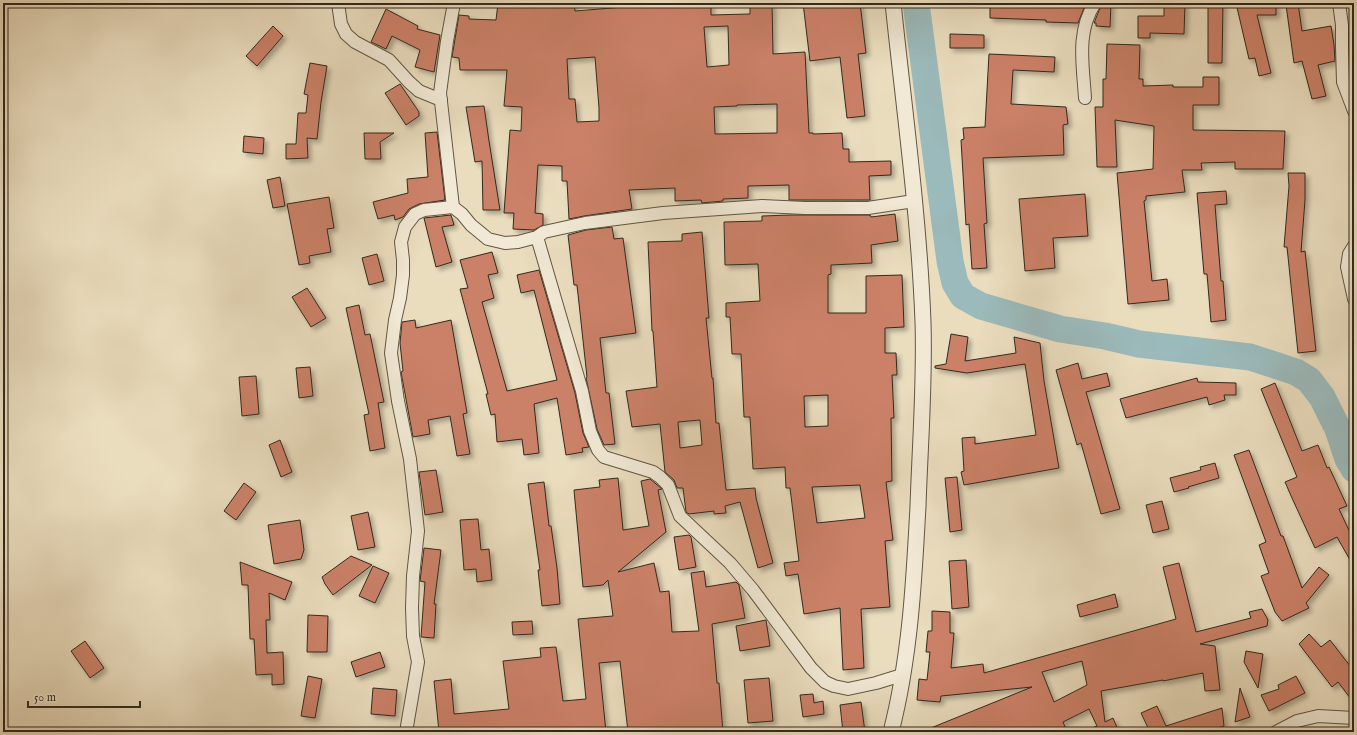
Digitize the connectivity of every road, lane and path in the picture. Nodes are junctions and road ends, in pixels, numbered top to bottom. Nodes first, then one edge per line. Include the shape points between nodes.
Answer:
1 (338, 3) edge
2 (454, 3) edge
3 (893, 3) edge
4 (1095, 3) edge
5 (1339, 3) edge
6 (1085, 98) dead end
7 (441, 100) junction
8 (1354, 111) edge
9 (914, 201) junction
10 (452, 207) junction
11 (537, 237) junction
12 (1354, 246) edge
13 (1354, 299) edge
14 (902, 675) junction
15 (1354, 718) edge
16 (406, 732) edge
17 (891, 732) edge
18 (1276, 732) edge

1 - 7 street via 341,24 346,34 355,42 389,60 419,91
2 - 7 street
3 - 9 street
4 - 6 street via 1083,30
5 - 8 street via 1344,82
7 - 10 street
9 - 11 street via 868,208 762,206 663,213 585,223 544,232
9 - 14 street via 923,324 920,463 911,621
10 - 11 street via 488,239 505,243
10 - 16 street via 424,210 415,214 405,227 401,242 403,275 391,353 410,459 418,531 412,608 413,636 418,662
11 - 14 street via 582,391 590,431 598,450 604,457 653,472 668,485 680,516 730,563 811,668 825,682 848,689
12 - 13 street via 1349,254 1347,266
14 - 17 street
15 - 18 street via 1318,716 1297,721

